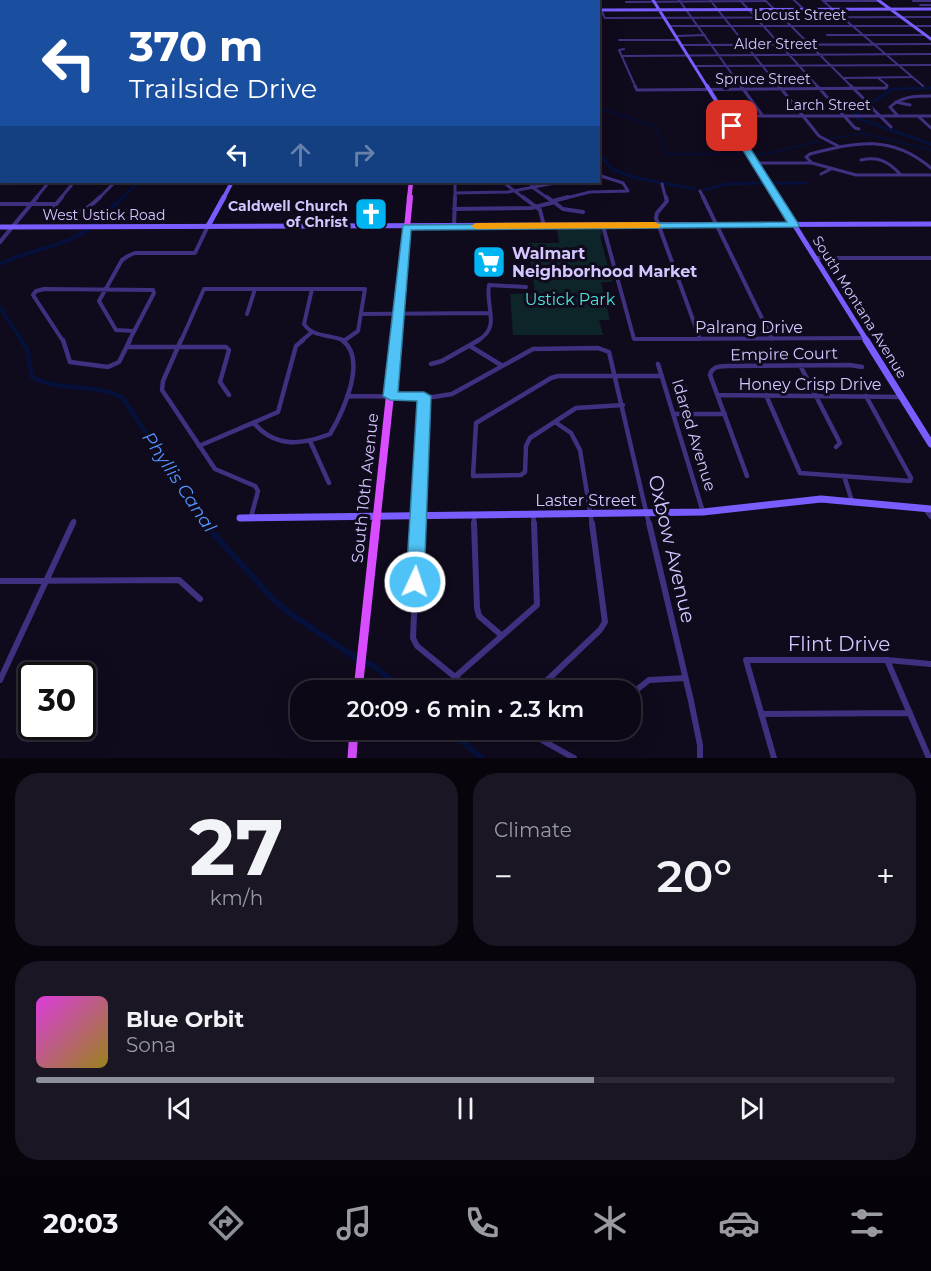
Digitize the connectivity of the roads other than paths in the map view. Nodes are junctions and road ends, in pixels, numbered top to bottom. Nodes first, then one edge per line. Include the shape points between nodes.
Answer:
1 (794, 0) edge
2 (913, 0) edge
3 (626, 1) edge
4 (654, 1) edge
5 (680, 1) edge
6 (710, 1) edge
7 (741, 1) edge
8 (766, 1) edge
9 (822, 1) edge
10 (851, 1) edge
11 (879, 1) edge
12 (931, 1) edge
13 (920, 5) junction
14 (931, 7) edge
15 (630, 9) junction
16 (659, 9) junction
17 (686, 9) junction
18 (717, 9) junction
19 (748, 9) junction
20 (774, 9) junction
21 (804, 9) junction
22 (832, 9) junction
23 (862, 9) junction
24 (890, 9) junction
25 (925, 9) junction
26 (600, 10) edge
27 (692, 17) junction
28 (723, 17) junction
29 (756, 17) junction
30 (782, 17) junction
31 (812, 17) junction
32 (842, 17) junction
33 (901, 17) junction
34 (931, 17) edge
35 (664, 18) junction
36 (670, 26) junction
37 (698, 26) junction
38 (730, 26) junction
39 (764, 26) junction
40 (792, 26) junction
41 (852, 26) junction
42 (913, 26) junction
43 (931, 26) edge
44 (705, 35) junction
45 (827, 35) dead end
46 (863, 35) junction
47 (925, 35) junction
48 (677, 38) junction
49 (931, 39) edge
50 (619, 40) dead end
51 (641, 40) junction
52 (645, 43) dead end
53 (874, 44) junction
54 (931, 44) edge
55 (681, 45) junction
56 (711, 45) junction
57 (746, 45) junction
58 (780, 45) junction
59 (810, 45) junction
60 (622, 49) dead end
61 (885, 54) junction
62 (931, 54) edge
63 (718, 55) junction
64 (754, 55) junction
65 (790, 55) junction
66 (820, 55) junction
67 (622, 56) junction
68 (688, 56) junction
69 (931, 65) edge
70 (695, 66) junction
71 (726, 66) junction
72 (763, 66) junction
73 (800, 66) junction
74 (831, 66) junction
75 (898, 66) junction
76 (734, 77) junction
77 (772, 77) junction
78 (810, 77) junction
79 (912, 77) junction
80 (842, 78) junction
81 (878, 78) junction
82 (923, 86) dead end
83 (854, 89) junction
84 (710, 90) junction
85 (743, 90) junction
86 (782, 90) junction
87 (821, 90) junction
88 (931, 96) edge
89 (867, 102) dead end
90 (896, 102) junction
91 (910, 105) dead end
92 (871, 107) dead end
93 (726, 116) junction
94 (762, 116) junction
95 (802, 116) junction
96 (845, 116) junction
97 (880, 116) junction
98 (898, 116) junction
99 (918, 116) junction
100 (931, 116) edge
101 (891, 127) dead end
102 (931, 128) edge
103 (859, 129) dead end
104 (838, 146) junction
105 (861, 160) dead end
106 (755, 163) junction
107 (812, 163) junction
108 (831, 168) junction
109 (931, 168) edge
110 (821, 174) dead end
111 (901, 175) junction
112 (931, 175) edge
113 (600, 176) edge
114 (47, 183) edge
115 (74, 183) edge
116 (114, 183) edge
117 (231, 183) edge
118 (411, 183) edge
119 (455, 183) edge
120 (503, 183) edge
121 (531, 183) edge
122 (554, 183) edge
123 (662, 184) dead end
124 (532, 187) junction
125 (514, 191) junction
126 (700, 191) dead end
127 (455, 193) junction
128 (553, 201) junction
129 (0, 204) edge
130 (31, 204) junction
131 (56, 204) junction
132 (535, 206) junction
133 (454, 209) junction
134 (584, 212) dead end
135 (931, 224) edge
136 (658, 225) junction
137 (717, 225) junction
138 (794, 225) junction
139 (208, 226) junction
140 (454, 226) junction
141 (544, 226) junction
142 (603, 226) junction
143 (0, 227) edge
144 (12, 227) junction
145 (406, 227) junction
146 (0, 242) edge
147 (815, 258) junction
148 (931, 258) edge
149 (526, 287) dead end
150 (105, 289) junction
151 (255, 289) junction
152 (312, 289) junction
153 (489, 313) junction
154 (247, 314) dead end
155 (361, 314) junction
156 (398, 314) junction
157 (431, 314) junction
158 (430, 322) dead end
159 (134, 331) junction
160 (311, 333) junction
161 (865, 338) junction
162 (700, 339) junction
163 (772, 339) junction
164 (345, 340) junction
165 (127, 346) junction
166 (470, 346) junction
167 (179, 347) junction
168 (430, 364) dead end
169 (658, 364) dead end
170 (501, 365) junction
171 (800, 365) junction
172 (862, 367) dead end
173 (616, 376) junction
174 (662, 376) junction
175 (229, 395) dead end
176 (718, 395) junction
177 (766, 395) junction
178 (815, 395) junction
179 (347, 396) junction
180 (390, 396) junction
181 (424, 396) junction
182 (866, 396) junction
183 (901, 397) junction
184 (623, 405) junction
185 (674, 414) junction
186 (725, 414) junction
187 (555, 422) junction
188 (254, 423) junction
189 (310, 441) junction
190 (931, 444) edge
191 (199, 446) junction
192 (836, 447) dead end
193 (747, 476) dead end
194 (844, 476) junction
195 (329, 483) dead end
196 (852, 501) junction
197 (928, 509) edge
198 (703, 512) junction
199 (647, 513) junction
200 (474, 514) junction
201 (533, 514) junction
202 (590, 514) junction
203 (418, 515) junction
204 (376, 516) junction
205 (931, 517) edge
206 (240, 518) dead end
207 (251, 518) junction
208 (74, 521) dead end
209 (44, 580) junction
210 (0, 581) edge
211 (200, 599) dead end
212 (501, 635) junction
213 (887, 660) junction
214 (931, 664) edge
215 (455, 677) junction
216 (685, 678) junction
217 (0, 680) edge
218 (359, 680) edge
219 (459, 680) edge
220 (548, 680) edge
221 (641, 686) edge
222 (910, 713) junction
223 (761, 714) junction
224 (353, 740) edge
225 (542, 740) edge
226 (351, 758) edge
227 (574, 758) edge
228 (700, 758) edge
229 (774, 758) edge
230 (929, 758) edge

1 - 21 street
2 - 12 street
2 - 13 street
3 - 4 street
3 - 15 street
4 - 5 street
4 - 16 main road, South Montana Avenue
5 - 6 street
5 - 17 street
6 - 7 street
6 - 18 street
7 - 8 street
7 - 19 street
8 - 20 street
9 - 10 street
9 - 22 street
10 - 11 street
10 - 23 street
11 - 24 main road
13 - 14 street
13 - 25 street
14 - 25 main road
15 - 16 main road
15 - 26 main road
16 - 17 main road
16 - 35 main road, South Montana Avenue
17 - 18 main road
17 - 27 street
18 - 19 main road
18 - 28 street
19 - 20 main road
19 - 29 street
20 - 21 main road
20 - 30 street
21 - 22 main road
21 - 31 street
22 - 23 main road
22 - 32 street
23 - 24 main road
24 - 25 main road
24 - 33 main road
26 - 35 street via 605,18
27 - 28 street
27 - 35 street
27 - 37 street
28 - 29 street
28 - 38 street
29 - 30 street
29 - 39 street
30 - 31 street
30 - 40 street
31 - 32 street
32 - 33 street
32 - 41 street
33 - 34 street
33 - 42 main road
35 - 36 main road, South Montana Avenue
36 - 37 street, Locust Street
36 - 48 main road, South Montana Avenue
37 - 38 street, Locust Street
37 - 44 street
38 - 39 street, Locust Street
38 - 57 street
39 - 40 street, Locust Street
39 - 58 street
40 - 41 street, Locust Street
40 - 59 street
41 - 42 street, Locust Street
41 - 46 street
42 - 43 street, Locust Street
42 - 47 main road
44 - 48 street
44 - 56 street
45 - 46 street
46 - 47 street
46 - 53 street
47 - 49 main road
48 - 51 street
48 - 55 main road, South Montana Avenue
50 - 51 street
51 - 52 street
53 - 54 street
53 - 59 street
53 - 61 street
55 - 56 street
55 - 68 main road, South Montana Avenue
56 - 57 street
56 - 63 street
57 - 58 street
57 - 64 street
58 - 59 street
58 - 65 street
59 - 66 street
60 - 67 street
61 - 62 street, Alder Street
61 - 66 street, Alder Street
61 - 75 street
63 - 64 street, Alder Street
63 - 68 street, Alder Street
63 - 71 street
64 - 65 street, Alder Street
64 - 72 street
65 - 66 street, Alder Street
65 - 73 street
66 - 74 street
67 - 68 street, Alder Street
67 - 84 street, Spruce Street via 638,90
68 - 70 main road, South Montana Avenue
69 - 75 street
70 - 71 street
70 - 84 main road, South Montana Avenue
71 - 72 street
71 - 76 street
72 - 73 street
72 - 77 street
73 - 74 street
73 - 78 street
74 - 75 street
74 - 80 street
75 - 79 street
76 - 77 street
76 - 85 street
77 - 78 street
77 - 86 street
78 - 87 street
79 - 81 street
79 - 82 street
80 - 81 street
80 - 83 street
81 - 83 street, Spruce Street via 887,86
83 - 87 street, Spruce Street
83 - 89 street
84 - 85 street, Spruce Street
84 - 93 main road, South Montana Avenue
85 - 86 street, Spruce Street
85 - 94 street
86 - 87 street, Spruce Street
86 - 95 street
87 - 96 street
88 - 90 street via 906,96
90 - 91 street
90 - 98 street via 890,107
92 - 97 street
93 - 94 street, Larch Street
93 - 106 main road, South Montana Avenue
94 - 95 street, Larch Street
95 - 96 street, Larch Street
95 - 104 street via 819,136
96 - 97 street, Larch Street
96 - 103 street
97 - 98 street, Larch Street
97 - 101 street
98 - 99 street, Larch Street
99 - 100 street, Larch Street
99 - 102 street
104 - 107 street via 807,155
104 - 109 street via 874,142 911,151
105 - 111 street via 885,160
106 - 107 street
106 - 138 main road, South Montana Avenue
107 - 108 street
108 - 110 street
108 - 111 street via 853,175
111 - 112 street
113 - 128 street via 623,183 628,191 590,192
114 - 130 street
115 - 131 street
116 - 131 street via 80,213 63,215 53,210
117 - 139 main road
118 - 145 main road, South 10th Avenue
119 - 127 street
120 - 125 street
121 - 124 street
122 - 124 street
123 - 136 street via 667,201 657,213
124 - 125 street
124 - 128 street
125 - 127 street
125 - 132 street
126 - 137 street
127 - 133 street
128 - 132 street
128 - 134 street via 569,211
129 - 130 street
130 - 131 street
130 - 144 street
132 - 133 street
132 - 141 street via 542,213
133 - 140 street
135 - 138 main road, West Ustick Road
136 - 137 main road, West Ustick Road
136 - 142 main road, West Ustick Road
136 - 162 street
137 - 138 main road, West Ustick Road
137 - 163 street
138 - 147 main road, South Montana Avenue
139 - 144 main road, West Ustick Road
139 - 145 main road, West Ustick Road
139 - 150 street via 195,253 128,256
140 - 141 main road, West Ustick Road
140 - 145 main road, West Ustick Road
141 - 142 main road, West Ustick Road
142 - 162 street, Palrang Drive via 634,339
143 - 144 main road, West Ustick Road
144 - 146 street
145 - 156 main road, South 10th Avenue
147 - 148 street
147 - 161 main road, South Montana Avenue
149 - 153 street via 489,285
150 - 159 street via 99,304 116,330
150 - 159 street via 153,290
150 - 165 street via 36,291 33,295 62,338 70,362 115,365
151 - 152 street
151 - 154 street
151 - 167 street via 204,289
152 - 155 street via 365,289
152 - 160 street via 304,324
153 - 157 street
153 - 166 street via 488,335
155 - 156 street
155 - 164 street via 358,331
156 - 157 street
156 - 180 main road, South 10th Avenue
157 - 158 street
159 - 165 street
160 - 164 street
160 - 188 street via 296,346 278,412
161 - 163 street, Palrang Drive
161 - 183 main road, South Montana Avenue
162 - 163 street, Palrang Drive
164 - 179 street via 355,357
165 - 167 street
166 - 168 street
166 - 170 street
167 - 175 street via 226,347 229,350 220,382
167 - 191 street via 162,390
169 - 174 street, Idared Avenue
170 - 173 street, Oxbow Avenue via 532,349 606,349
170 - 181 street via 452,394
171 - 172 street, Empire Court
171 - 176 street, Empire Court via 716,367 710,375
171 - 178 street
173 - 174 street
173 - 184 street, Oxbow Avenue
173 - 187 street via 551,378 477,423 473,476 521,475 525,472 530,438
174 - 185 street, Idared Avenue
176 - 177 street, Honey Crisp Drive
176 - 186 street, Empire Court
177 - 178 street, Honey Crisp Drive
177 - 194 street via 800,473
178 - 182 street, Honey Crisp Drive
178 - 192 street via 840,443
179 - 180 street
179 - 189 street via 345,408 330,434
180 - 181 street
180 - 204 main road, South 10th Avenue
181 - 203 street
182 - 183 street, Honey Crisp Drive
182 - 194 street via 910,482
183 - 190 main road, South Montana Avenue
184 - 187 street via 576,408
184 - 199 street, Oxbow Avenue
185 - 186 street
185 - 198 street, Idared Avenue
186 - 193 street, Empire Court
187 - 202 street via 576,440
188 - 189 street via 261,433 278,442
188 - 191 street
189 - 195 street
191 - 207 street via 215,469 255,486 258,491
194 - 196 street
196 - 197 main road, Laster Street
196 - 198 main road, Laster Street via 805,500
197 - 205 street
198 - 199 main road, Laster Street
199 - 202 main road, Laster Street
199 - 216 street, Oxbow Avenue
200 - 201 main road, Laster Street
200 - 203 main road, Laster Street
200 - 212 street via 477,608 479,616
201 - 202 main road, Laster Street
201 - 212 street via 537,605
202 - 220 street via 605,622
203 - 204 main road, Laster Street
203 - 215 street via 413,638 417,646
204 - 207 main road, Laster Street
204 - 218 main road, South 10th Avenue
206 - 207 main road, Laster Street
208 - 209 street
209 - 210 street
209 - 211 street via 179,580
209 - 217 street
212 - 215 street
213 - 214 street, Flint Drive
213 - 222 street
213 - 223 street, Flint Drive via 746,660
215 - 219 street
216 - 221 street via 649,680
216 - 228 street, Oxbow Avenue
222 - 223 street
222 - 230 street
223 - 229 street
224 - 226 main road
225 - 227 street

